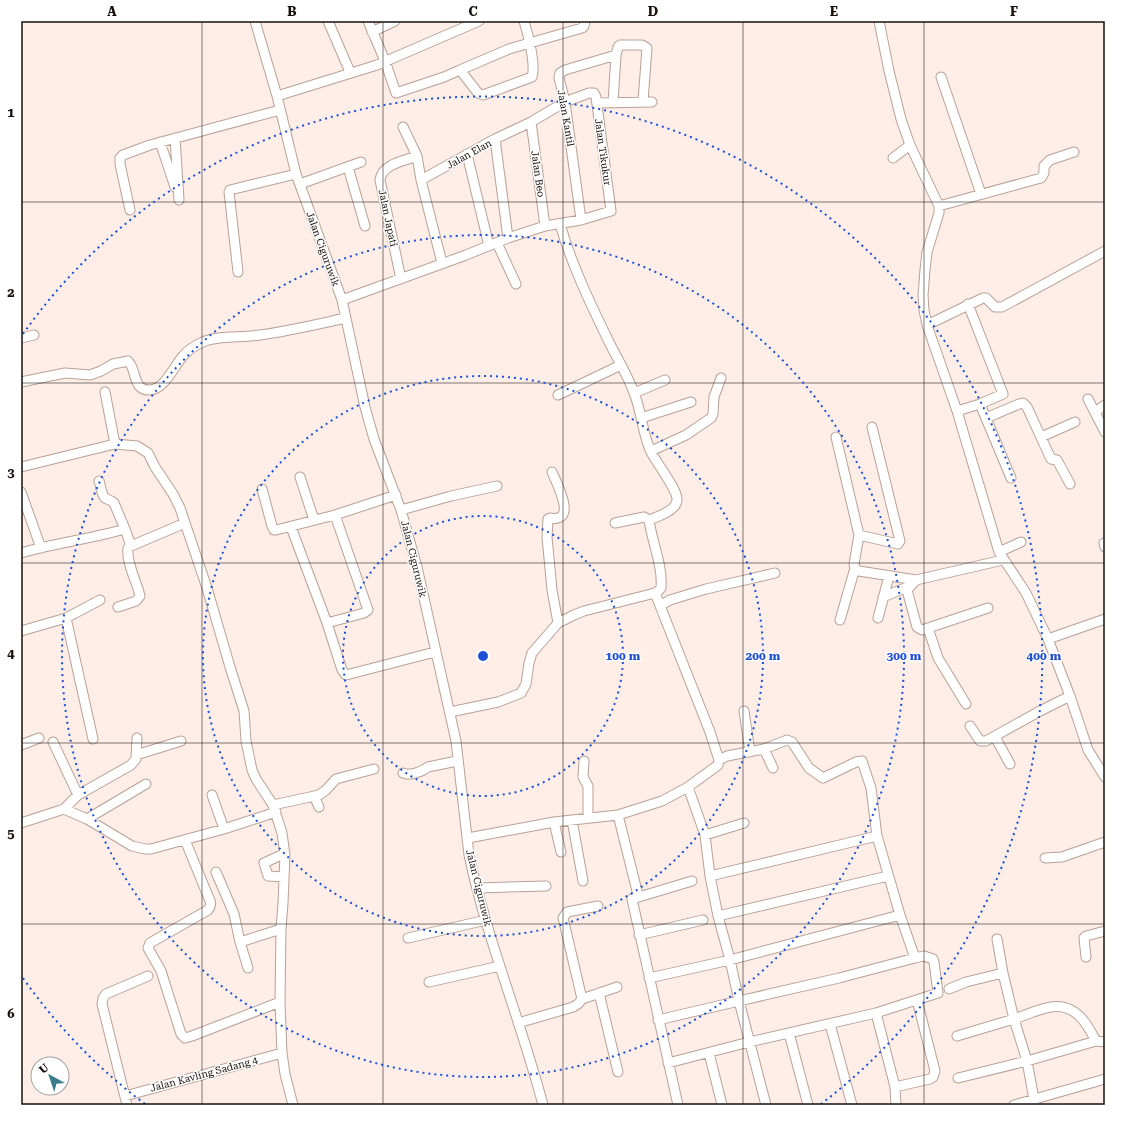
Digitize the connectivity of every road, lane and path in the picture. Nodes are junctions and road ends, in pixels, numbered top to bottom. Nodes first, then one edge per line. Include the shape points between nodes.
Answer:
1 (255, 21) edge
2 (328, 21) edge
3 (368, 21) edge
4 (395, 21) edge
5 (479, 21) edge
6 (524, 21) edge
7 (585, 21) edge
8 (880, 21) edge
9 (372, 32) junction
10 (530, 42) junction
11 (616, 56) junction
12 (385, 61) junction
13 (460, 70) junction
14 (350, 72) junction
15 (941, 77) dead end
16 (594, 94) joint
17 (277, 96) junction
18 (565, 102) junction
19 (613, 102) junction
20 (597, 103) junction
21 (280, 110) junction
22 (531, 122) junction
23 (403, 127) dead end
24 (175, 138) junction
25 (495, 139) junction
26 (160, 142) junction
27 (910, 145) junction
28 (1074, 152) dead end
29 (467, 154) junction
30 (417, 156) junction
31 (893, 158) dead end
32 (361, 162) dead end
33 (348, 167) junction
34 (296, 174) junction
35 (421, 180) junction
36 (300, 184) junction
37 (981, 194) junction
38 (939, 206) junction
39 (130, 210) dead end
40 (581, 220) junction
41 (560, 224) junction
42 (365, 226) dead end
43 (545, 226) junction
44 (508, 238) junction
45 (493, 245) junction
46 (1105, 251) edge
47 (442, 263) junction
48 (238, 272) dead end
49 (401, 278) junction
50 (516, 284) dead end
51 (342, 300) junction
52 (968, 304) junction
53 (346, 318) junction
54 (927, 325) junction
55 (34, 335) dead end
56 (21, 338) edge
57 (621, 365) junction
58 (721, 378) dead end
59 (665, 380) dead end
60 (21, 382) edge
61 (105, 392) dead end
62 (634, 393) junction
63 (558, 394) dead end
64 (1088, 399) dead end
65 (691, 402) dead end
66 (980, 404) junction
67 (1105, 405) edge
68 (957, 411) junction
69 (1095, 412) junction
70 (641, 418) junction
71 (986, 418) junction
72 (1075, 422) dead end
73 (872, 427) dead end
74 (1105, 432) edge
75 (836, 437) dead end
76 (1041, 437) junction
77 (115, 444) junction
78 (651, 451) junction
79 (21, 467) edge
80 (552, 472) dead end
81 (300, 477) dead end
82 (1011, 478) dead end
83 (99, 480) dead end
84 (1070, 484) dead end
85 (497, 486) dead end
86 (262, 489) dead end
87 (21, 492) edge
88 (396, 495) junction
89 (401, 510) junction
90 (335, 515) junction
91 (314, 520) junction
92 (649, 520) junction
93 (185, 523) junction
94 (614, 523) dead end
95 (291, 526) junction
96 (125, 529) junction
97 (859, 535) junction
98 (1021, 542) dead end
99 (131, 546) junction
100 (41, 548) junction
101 (999, 552) junction
102 (21, 553) edge
103 (1003, 560) junction
104 (855, 568) junction
105 (775, 573) dead end
106 (889, 576) junction
107 (913, 583) junction
108 (655, 593) junction
109 (883, 597) junction
110 (100, 600) dead end
111 (118, 607) dead end
112 (661, 607) junction
113 (988, 608) dead end
114 (66, 618) junction
115 (878, 618) dead end
116 (840, 620) dead end
117 (1105, 620) edge
118 (327, 623) junction
119 (558, 623) junction
120 (928, 628) junction
121 (21, 631) edge
122 (1048, 639) junction
123 (435, 652) junction
124 (1070, 696) junction
125 (966, 704) dead end
126 (744, 711) dead end
127 (450, 712) junction
128 (970, 726) dead end
129 (995, 737) junction
130 (39, 738) dead end
131 (137, 738) dead end
132 (92, 739) dead end
133 (53, 742) dead end
134 (181, 742) dead end
135 (21, 745) edge
136 (764, 749) junction
137 (750, 752) junction
138 (136, 755) junction
139 (719, 760) junction
140 (457, 761) junction
141 (584, 761) dead end
142 (1010, 764) dead end
143 (773, 768) dead end
144 (374, 769) dead end
145 (403, 773) dead end
146 (1105, 777) edge
147 (146, 784) dead end
148 (688, 787) junction
149 (78, 795) junction
150 (212, 795) dead end
151 (314, 796) junction
152 (319, 807) dead end
153 (274, 808) junction
154 (64, 809) junction
155 (618, 815) junction
156 (588, 817) junction
157 (87, 819) junction
158 (572, 820) junction
159 (554, 822) junction
160 (744, 823) dead end
161 (21, 824) edge
162 (224, 829) junction
163 (704, 835) junction
164 (877, 836) junction
165 (468, 838) junction
166 (184, 840) junction
167 (1105, 842) edge
168 (561, 852) dead end
169 (285, 855) junction
170 (1045, 858) dead end
171 (216, 872) dead end
172 (710, 876) junction
173 (888, 876) junction
174 (284, 877) junction
175 (583, 881) dead end
176 (692, 881) dead end
177 (546, 886) dead end
178 (478, 888) junction
179 (638, 895) dead end
180 (598, 906) dead end
181 (900, 915) junction
182 (718, 916) junction
183 (486, 920) junction
184 (703, 920) dead end
185 (281, 929) junction
186 (1105, 931) edge
187 (639, 935) junction
188 (408, 938) dead end
189 (997, 939) dead end
190 (240, 942) junction
191 (1086, 957) dead end
192 (915, 958) junction
193 (730, 960) junction
194 (500, 966) junction
195 (248, 968) dead end
196 (1003, 973) junction
197 (148, 976) dead end
198 (650, 978) junction
199 (429, 982) dead end
200 (617, 987) dead end
201 (949, 989) dead end
202 (599, 993) junction
203 (582, 999) junction
204 (917, 1000) junction
205 (739, 1001) junction
206 (280, 1002) junction
207 (876, 1013) junction
208 (1014, 1019) junction
209 (658, 1020) junction
210 (518, 1023) junction
211 (830, 1024) junction
212 (789, 1033) junction
213 (957, 1036) dead end
214 (749, 1042) junction
215 (1102, 1043) edge
216 (282, 1053) junction
217 (710, 1053) junction
218 (1027, 1060) junction
219 (668, 1063) junction
220 (618, 1072) dead end
221 (958, 1078) dead end
222 (1105, 1079) edge
223 (895, 1087) junction
224 (126, 1100) edge
225 (1035, 1102) edge
226 (293, 1105) edge
227 (542, 1105) edge
228 (678, 1105) edge
229 (722, 1105) edge
230 (766, 1105) edge
231 (808, 1105) edge
232 (852, 1105) edge
233 (896, 1105) edge
234 (1014, 1105) edge

1 - 17 street, Jalan Ciguruwik
2 - 14 street
3 - 9 street
4 - 9 street
5 - 12 street
6 - 10 street
7 - 10 street via 582,28
8 - 27 street via 889,70
9 - 12 street
10 - 13 street
10 - 13 street via 533,70 530,78 481,95
11 - 18 street, Jalan Kantil via 562,71 559,78
11 - 19 street
11 - 19 street via 620,45 642,45 647,48 648,102
12 - 13 street via 397,93
12 - 14 street
14 - 17 street
15 - 37 street
16 - 18 street, Jalan Elan via 589,93
16 - 20 street, Jalan Tikukur
17 - 21 street, Jalan Ciguruwik
18 - 22 street, Jalan Elan
18 - 40 street, Jalan Kantil
19 - 20 street
20 - 40 street, Jalan Tikukur via 611,211
21 - 24 street
21 - 34 street, Jalan Ciguruwik
22 - 25 street, Jalan Elan
22 - 43 street, Jalan Beo
23 - 30 street
24 - 26 street
24 - 26 street via 179,200
25 - 29 street, Jalan Elan
25 - 44 street
26 - 39 street via 120,158
27 - 31 street
27 - 38 street
28 - 37 street via 1050,160 1044,166 1041,178
29 - 35 street, Jalan Elan
29 - 45 street
30 - 35 street
30 - 49 street, Jalan Japati via 391,165 383,171 380,180
32 - 33 street
33 - 36 street
33 - 42 street
34 - 36 street, Jalan Ciguruwik
34 - 48 street via 230,190
35 - 47 street
36 - 51 street, Jalan Ciguruwik
37 - 38 street
38 - 54 street via 925,270 923,295
40 - 41 street
41 - 43 street
41 - 57 street via 588,299
43 - 44 street
44 - 45 street
45 - 47 street
45 - 50 street
46 - 52 street via 1002,307 995,307 986,298
47 - 49 street
49 - 51 street
51 - 53 street, Jalan Ciguruwik
52 - 54 street
52 - 66 street via 1003,394
53 - 60 street via 252,336 212,338 184,355 158,388 149,390 141,388 137,383 128,361 112,364 101,372 90,375 65,373
53 - 88 street, Jalan Ciguruwik via 372,433
54 - 68 street
55 - 56 street
57 - 62 street
57 - 63 street
58 - 78 street via 714,397 711,418 686,435
59 - 62 street
61 - 77 street
62 - 70 street
64 - 69 street
65 - 70 street
66 - 68 street
66 - 71 street
67 - 69 street
68 - 101 street
69 - 74 street
70 - 78 street
71 - 76 street via 1023,403
71 - 82 street
72 - 76 street
73 - 97 street via 900,541 898,544
75 - 97 street
76 - 84 street via 1051,459 1060,463
77 - 79 street
77 - 93 street via 137,446 148,453 173,494
78 - 92 street via 678,499 666,513
80 - 119 street via 561,492 564,509 564,514 560,518 550,518 547,522 552,590
81 - 91 street
83 - 96 street via 102,494 114,503
85 - 89 street
86 - 95 street via 274,530
87 - 100 street
88 - 89 street, Jalan Ciguruwik
88 - 90 street
89 - 123 street, Jalan Ciguruwik via 417,566
90 - 91 street
90 - 118 street via 368,610
91 - 95 street
92 - 94 street via 644,516
92 - 108 street via 661,575 661,588
93 - 99 street
93 - 153 street via 244,711 246,741 252,770
95 - 118 street
96 - 99 street
96 - 100 street
97 - 104 street
98 - 101 street
99 - 111 street via 128,553 140,596 136,601
100 - 102 street
101 - 103 street
103 - 107 street
103 - 122 street via 1022,586
104 - 106 street via 859,571
104 - 116 street
105 - 112 street via 706,589 670,600
106 - 107 street
106 - 109 street
107 - 109 street
107 - 120 street via 907,594 917,627 922,630
108 - 112 street
108 - 119 street via 584,611
109 - 115 street
110 - 114 street
112 - 139 street
113 - 120 street
114 - 121 street
114 - 132 street
117 - 122 street
118 - 123 street via 342,670 346,675
119 - 127 street via 532,653 526,684 521,693 498,702
120 - 125 street via 938,658
122 - 124 street
123 - 127 street, Jalan Ciguruwik
124 - 129 street
124 - 146 street via 1088,750
126 - 137 street
127 - 140 street, Jalan Ciguruwik
128 - 129 street via 980,741
129 - 142 street
130 - 135 street
131 - 138 street
133 - 149 street
134 - 138 street
136 - 137 street
136 - 143 street
136 - 164 street via 791,740 809,768 823,778 862,761 871,788
137 - 139 street
138 - 149 street via 131,765
139 - 148 street via 715,768
140 - 145 street
140 - 165 street, Jalan Ciguruwik
141 - 156 street via 583,777 588,786
144 - 151 street via 336,779 326,790
147 - 157 street
148 - 155 street via 662,801
148 - 163 street
149 - 154 street
150 - 162 street
151 - 152 street
151 - 153 street
153 - 162 street
153 - 169 street via 282,833
154 - 157 street
154 - 161 street
155 - 156 street
155 - 179 street
156 - 158 street
157 - 166 street via 135,848 151,849
158 - 159 street
158 - 175 street
159 - 165 street
159 - 168 street
160 - 163 street
162 - 166 street
163 - 172 street
164 - 172 street
164 - 173 street
165 - 178 street, Jalan Ciguruwik via 469,855
166 - 206 street via 211,904 208,910 150,944 148,948 161,971 181,1034 185,1038 192,1036
167 - 170 street via 1062,857
169 - 174 street
169 - 174 street via 264,863 268,876
171 - 190 street via 234,914
172 - 182 street
173 - 181 street
173 - 182 street
174 - 185 street
176 - 187 street via 632,899
177 - 178 street
178 - 183 street, Jalan Ciguruwik
180 - 203 street via 567,912 563,918
181 - 192 street
181 - 193 street
182 - 193 street
183 - 188 street
183 - 194 street, Jalan Ciguruwik
184 - 187 street
185 - 190 street
185 - 206 street
186 - 191 street via 1084,938
187 - 198 street
189 - 196 street
190 - 195 street
192 - 204 street via 924,956 934,962 938,993
192 - 205 street
193 - 198 street
193 - 205 street
194 - 199 street
194 - 210 street, Jalan Ciguruwik
196 - 201 street
196 - 208 street
197 - 224 street via 106,994 103,998 102,1004
198 - 209 street
200 - 202 street
202 - 203 street
202 - 220 street
203 - 210 street via 573,1007
204 - 207 street
204 - 223 street via 935,1070 930,1079
205 - 209 street
205 - 214 street
206 - 216 street
207 - 211 street
207 - 223 street
208 - 213 street
208 - 215 street via 1052,1007 1066,1007 1084,1021
208 - 218 street
209 - 219 street
210 - 227 street, Jalan Ciguruwik
211 - 212 street
211 - 232 street
212 - 214 street
212 - 231 street
214 - 217 street
214 - 230 street
215 - 218 street
216 - 224 street, Jalan Kavling Sadang 4
216 - 226 street
217 - 219 street
217 - 229 street
218 - 221 street
218 - 225 street
219 - 228 street
222 - 225 street
223 - 233 street
225 - 234 street

